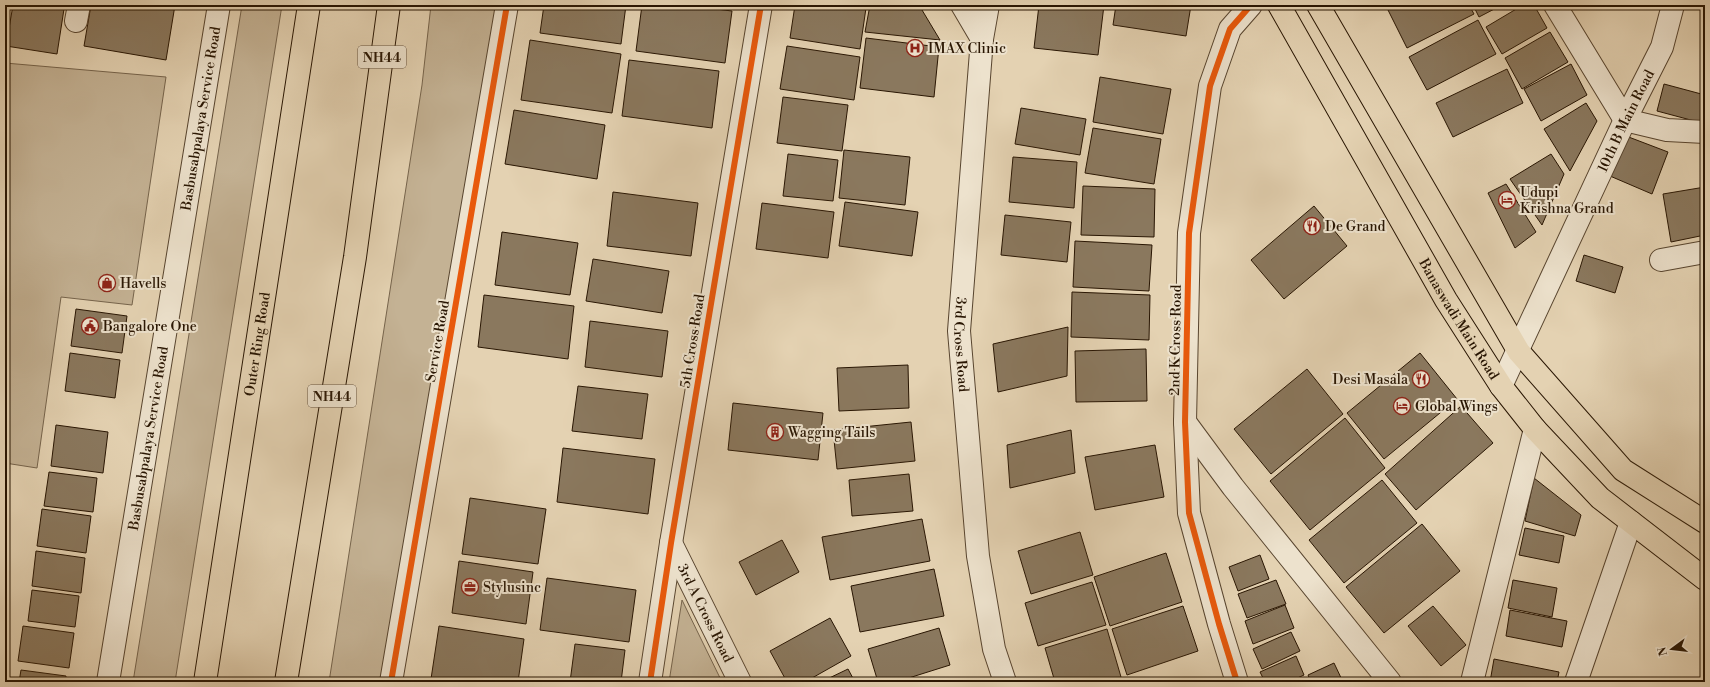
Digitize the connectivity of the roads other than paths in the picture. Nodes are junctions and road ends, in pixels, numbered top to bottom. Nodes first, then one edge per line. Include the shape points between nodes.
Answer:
1 (219, 5) edge
2 (309, 5) edge
3 (389, 5) edge
4 (507, 5) edge
5 (760, 5) edge
6 (962, 5) edge
7 (988, 5) edge
8 (1251, 5) edge
9 (1279, 5) edge
10 (1318, 5) edge
11 (1555, 5) edge
12 (1673, 5) edge
13 (982, 39) junction
14 (1625, 120) junction
15 (1705, 132) edge
16 (1705, 252) edge
17 (1661, 260) dead end
18 (1519, 352) junction
19 (1501, 386) junction
20 (1185, 422) junction
21 (1535, 430) junction
22 (1631, 522) junction
23 (1705, 522) edge
24 (671, 543) junction
25 (1705, 579) edge
26 (108, 682) edge
27 (205, 682) edge
28 (286, 682) edge
29 (391, 682) edge
30 (650, 682) edge
31 (740, 682) edge
32 (1005, 682) edge
33 (1237, 682) edge
34 (1390, 682) edge
35 (1472, 682) edge
36 (1576, 682) edge

1 - 26 street, Basbusabpalaya Service Road
2 - 27 main road, Outer Ring Road
3 - 28 main road, NH44 via 355,257
4 - 29 street, Service Road
5 - 24 street, 5th Cross Road
6 - 13 street
7 - 13 street, 3rd Cross Road
8 - 20 street, 2nd K Cross Road via 1230,29 1210,86 1189,232
9 - 19 main road, Banaswadi Main Road via 1446,300
10 - 18 main road
11 - 14 street
12 - 14 street, 10th B Main Road via 1662,47
13 - 32 street, 3rd Cross Road via 959,331 978,556 994,650
14 - 15 street via 1667,130
14 - 18 street, 10th B Main Road
16 - 17 street
18 - 19 street, 10th B Main Road
18 - 23 main road via 1623,470
19 - 21 main road, Banaswadi Main Road
20 - 33 street, 2nd K Cross Road via 1189,513
20 - 34 street
21 - 22 main road, Banaswadi Main Road via 1600,498
21 - 35 street
22 - 25 main road, Banaswadi Main Road
22 - 36 street
24 - 30 street, 5th Cross Road
24 - 31 street, 3rd A Cross Road

